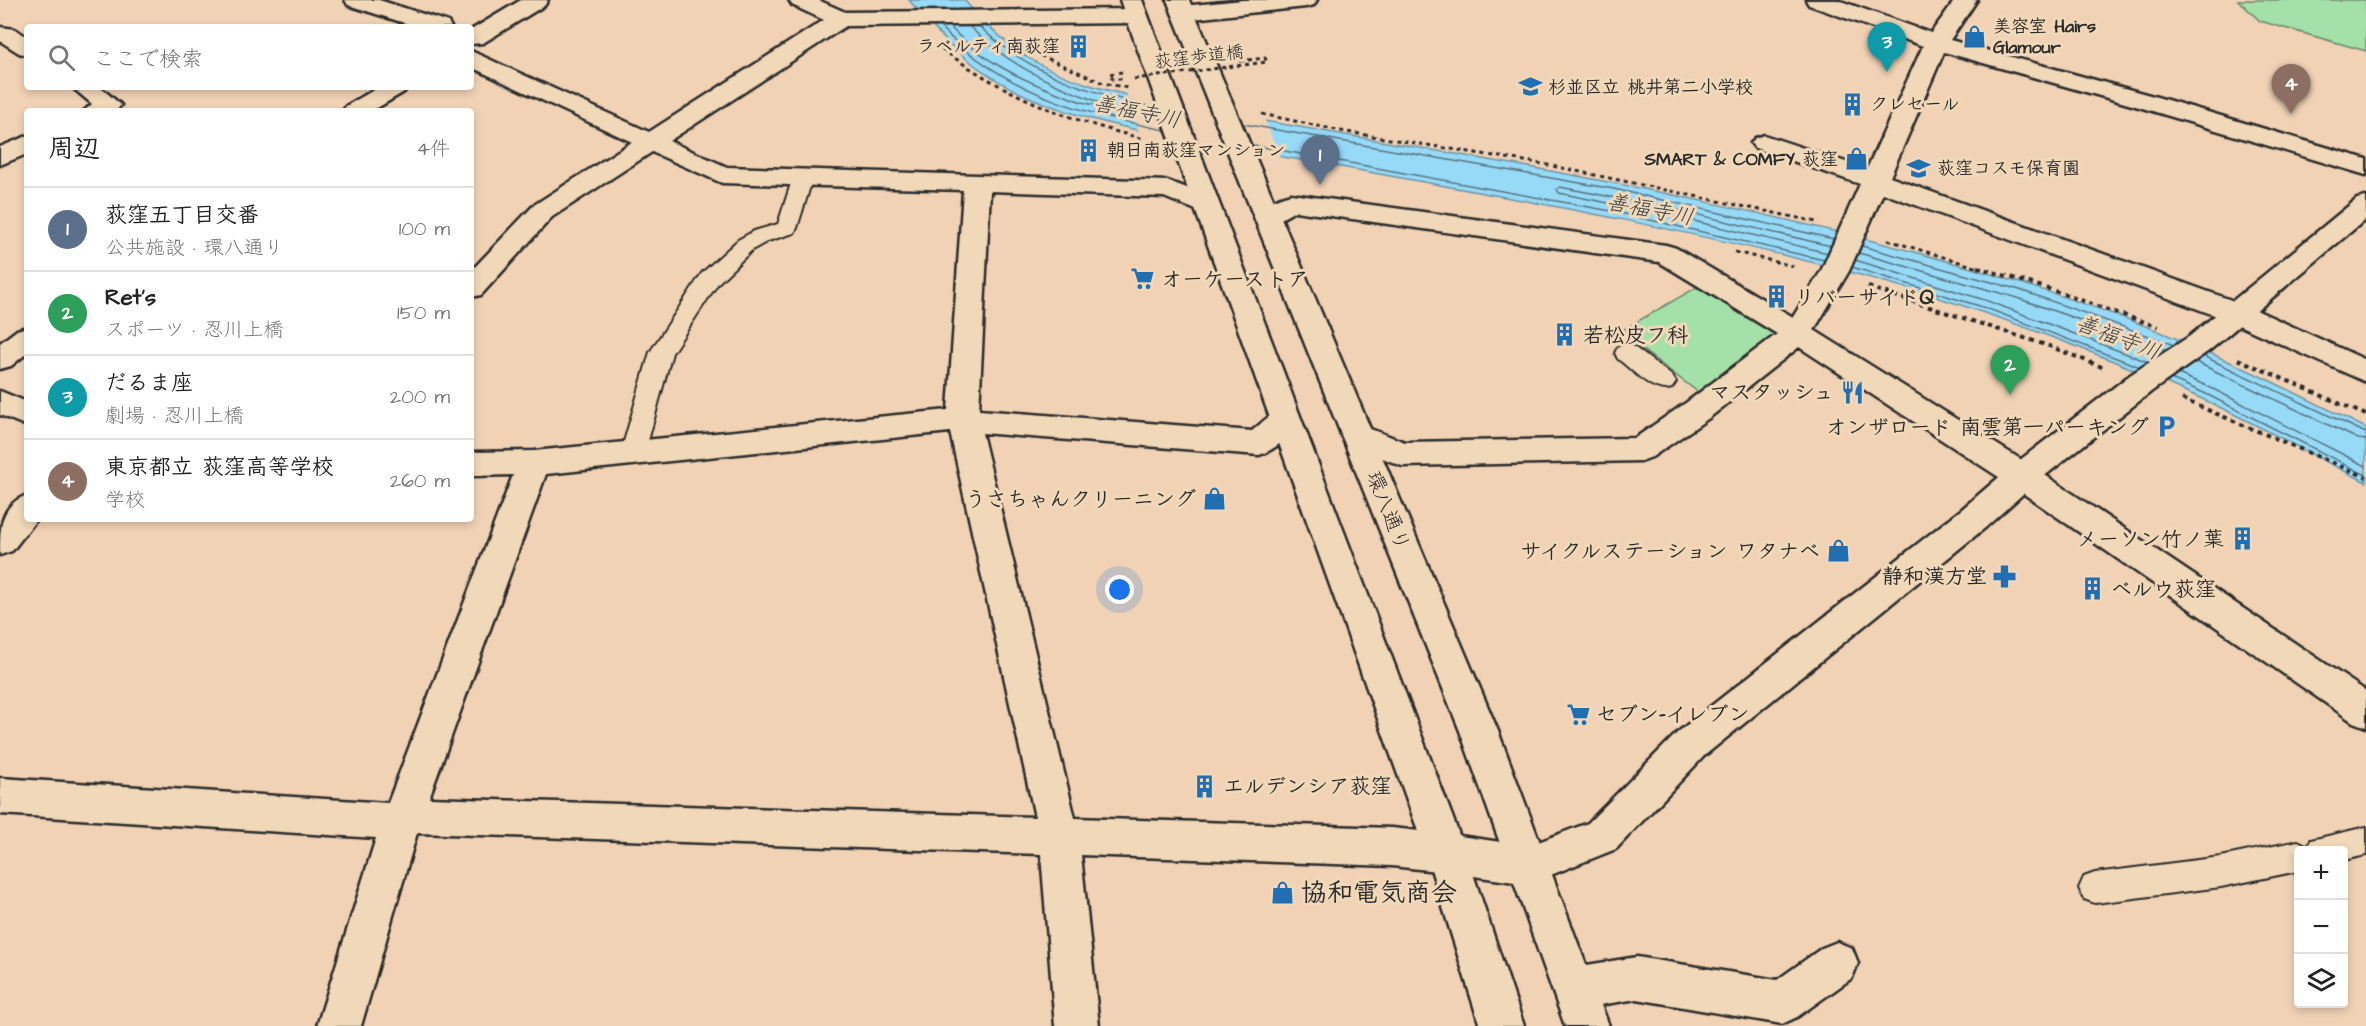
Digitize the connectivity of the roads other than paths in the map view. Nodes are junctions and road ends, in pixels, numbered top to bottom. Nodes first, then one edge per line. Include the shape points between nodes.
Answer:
1 (357, 0) edge
2 (537, 0) edge
3 (800, 0) edge
4 (1306, 0) edge
5 (1817, 0) edge
6 (1966, 0) edge
7 (1180, 6) edge
8 (1134, 8) edge
9 (841, 19) junction
10 (431, 24) edge
11 (0, 34) edge
12 (474, 43) edge
13 (1936, 43) junction
14 (474, 45) edge
15 (24, 46) edge
16 (88, 90) edge
17 (391, 90) edge
18 (102, 108) edge
19 (360, 108) edge
20 (653, 141) junction
21 (1764, 143) dead end
22 (24, 146) edge
23 (0, 158) edge
24 (2366, 167) edge
25 (803, 177) junction
26 (1873, 180) junction
27 (977, 183) junction
28 (1205, 204) junction
29 (2366, 205) edge
30 (1267, 216) junction
31 (474, 285) edge
32 (2235, 312) junction
33 (1798, 333) junction
34 (24, 339) edge
35 (1626, 353) dead end
36 (0, 359) edge
37 (2366, 372) edge
38 (1664, 382) dead end
39 (0, 402) edge
40 (24, 414) edge
41 (963, 420) junction
42 (1285, 420) junction
43 (1357, 435) junction
44 (633, 453) junction
45 (534, 463) junction
46 (474, 464) edge
47 (2022, 476) junction
48 (24, 512) edge
49 (0, 542) edge
50 (2366, 711) edge
51 (0, 796) edge
52 (403, 815) junction
53 (1059, 836) junction
54 (2366, 841) edge
55 (2342, 846) edge
56 (1446, 853) junction
57 (2294, 857) edge
58 (1528, 865) junction
59 (2095, 888) dead end
60 (1837, 963) dead end
61 (1581, 1007) edge
62 (339, 1026) edge
63 (1077, 1026) edge
64 (1502, 1026) edge

1 - 10 street
2 - 12 street
3 - 9 street
4 - 7 street
5 - 13 street
6 - 13 street
7 - 30 street, 環八通り
8 - 9 street via 988,18
8 - 28 street
9 - 20 street
11 - 15 street via 7,34
13 - 24 street
13 - 26 street
14 - 20 street
16 - 18 street via 109,105
17 - 19 street
20 - 25 street via 722,175
20 - 31 street via 543,211
21 - 26 street
22 - 23 street
25 - 27 street
25 - 44 lane via 787,228 745,245 710,278 661,352
26 - 32 street
26 - 33 street via 1835,271
27 - 28 street via 1168,189
27 - 41 street
28 - 42 street
29 - 32 street
30 - 33 street via 1291,202 1665,254
30 - 43 street, 環八通り
32 - 37 street
32 - 47 street
33 - 43 street via 1641,449 1402,454
33 - 47 street
34 - 36 street
35 - 38 lane
39 - 40 street
41 - 42 street via 1259,443
41 - 44 street
41 - 53 street
42 - 56 street
43 - 58 street, 環八通り via 1479,731
44 - 45 street
45 - 46 street
45 - 52 street
47 - 50 street
47 - 58 street via 1692,744 1602,836
48 - 49 street
51 - 52 street via 393,821
52 - 53 street
52 - 62 street
53 - 56 street via 1392,847
53 - 63 street
54 - 55 lane
56 - 58 street
56 - 64 street
57 - 59 lane via 2221,872
58 - 61 street, 環八通り
60 - 61 street via 1782,1002 1637,978

